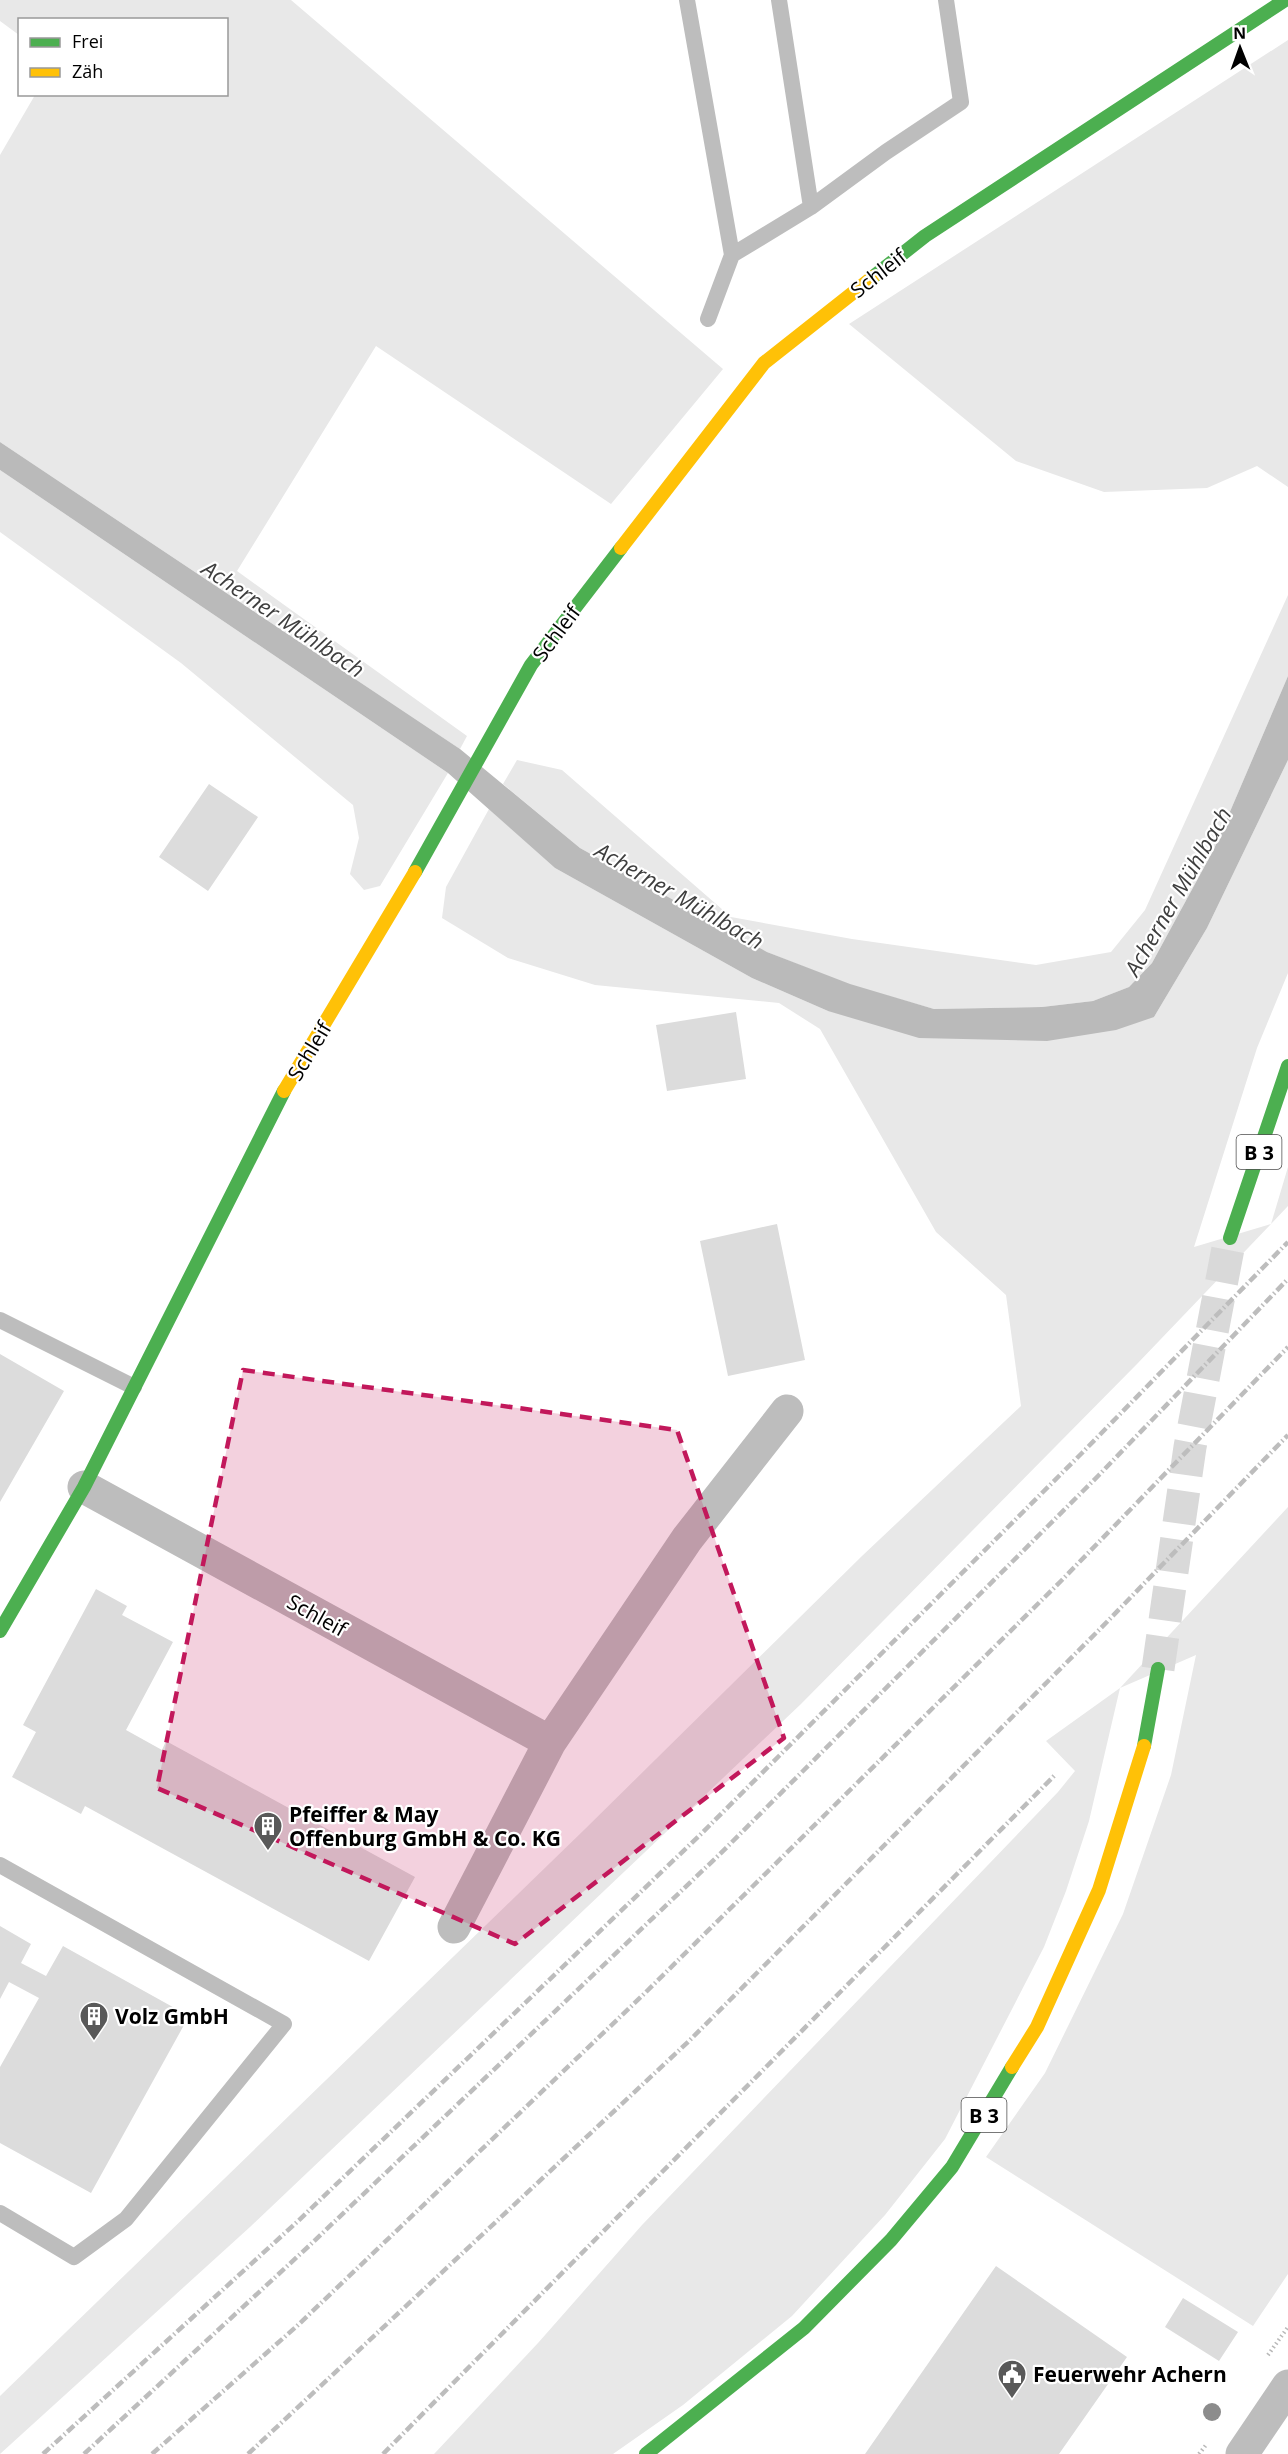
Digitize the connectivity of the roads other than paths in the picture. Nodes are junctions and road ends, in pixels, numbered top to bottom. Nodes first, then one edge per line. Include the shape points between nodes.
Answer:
1 (687, 0) edge
2 (779, 0) edge
3 (946, 0) edge
4 (1285, 0) edge
5 (811, 207) junction
6 (732, 255) junction
7 (708, 319) dead end
8 (1288, 1066) edge
9 (1230, 1238) tunnel mouth
10 (0, 1320) edge
11 (134, 1387) junction
12 (786, 1411) dead end
13 (84, 1487) junction
14 (0, 1631) edge
15 (1158, 1669) tunnel mouth
16 (550, 1742) junction
17 (0, 1865) edge
18 (453, 1927) dead end
19 (0, 2213) edge
20 (1288, 2386) edge
21 (646, 2454) edge
22 (1242, 2454) edge

1 - 6 lane
2 - 5 lane
3 - 5 lane via 961,102
4 - 11 street, Schleif via 925,236 764,363 531,665 428,851 274,1108
5 - 6 lane
6 - 7 lane
8 - 9 street, B 3
10 - 11 lane
11 - 13 street, Schleif
12 - 16 street via 687,1539
13 - 14 street, Schleif
13 - 16 street, Schleif
15 - 21 street, B 3 via 1143,1754 1099,1890 1037,2027 952,2167 891,2240 804,2328
16 - 18 street
17 - 19 lane via 284,2024 126,2219 74,2257
20 - 22 street

